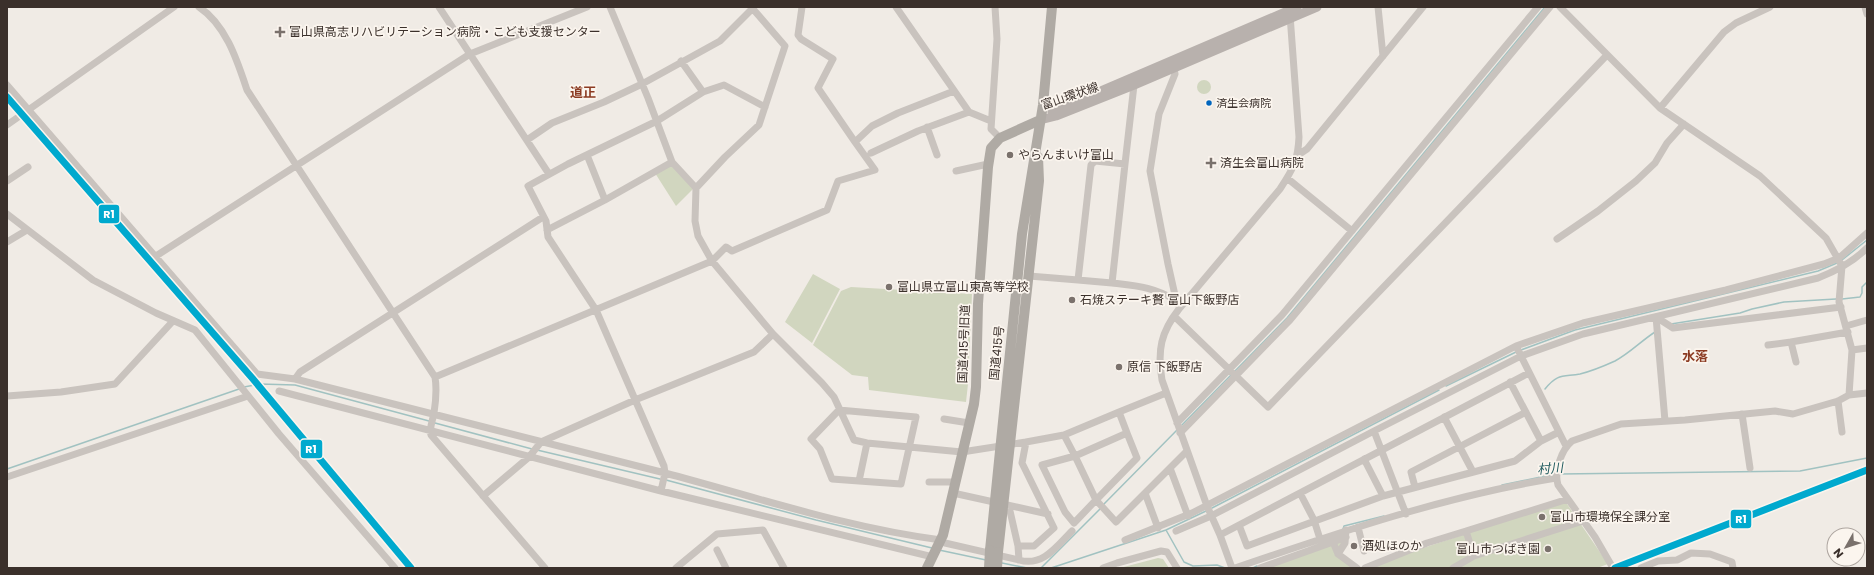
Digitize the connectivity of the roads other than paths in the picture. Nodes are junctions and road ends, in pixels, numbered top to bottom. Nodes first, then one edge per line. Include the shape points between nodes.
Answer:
1 (174, 7) edge
2 (199, 7) edge
3 (439, 7) edge
4 (587, 7) edge
5 (610, 7) edge
6 (802, 7) edge
7 (896, 7) edge
8 (995, 7) edge
9 (1052, 7) edge
10 (1317, 7) edge
11 (1378, 7) edge
12 (1423, 7) edge
13 (1538, 7) edge
14 (1550, 7) edge
15 (1560, 7) edge
16 (1770, 7) edge
17 (1864, 7) edge
18 (753, 8) edge
19 (1292, 11) edge
20 (1867, 14) edge
21 (470, 54) junction
22 (1607, 55) junction
23 (1383, 56) junction
24 (681, 61) junction
25 (1174, 64) junction
26 (642, 84) junction
27 (7, 85) edge
28 (1134, 85) junction
29 (954, 91) junction
30 (703, 92) junction
31 (765, 107) junction
32 (1660, 108) junction
33 (29, 110) junction
34 (969, 112) junction
35 (1040, 120) junction
36 (658, 121) junction
37 (991, 121) junction
38 (1684, 124) junction
39 (7, 125) edge
40 (927, 127) junction
41 (1000, 138) junction
42 (527, 140) junction
43 (1037, 141) junction
44 (855, 142) junction
45 (871, 153) dead end
46 (587, 155) junction
47 (937, 155) dead end
48 (1298, 155) junction
49 (1410, 161) junction
50 (672, 162) junction
51 (296, 164) junction
52 (988, 164) junction
53 (1125, 164) junction
54 (28, 167) dead end
55 (1417, 167) junction
56 (956, 171) dead end
57 (549, 174) junction
58 (1287, 178) junction
59 (7, 181) edge
60 (696, 188) junction
61 (605, 200) junction
62 (8, 216) edge
63 (543, 217) junction
64 (27, 230) junction
65 (547, 230) junction
66 (1352, 231) junction
67 (1867, 233) edge
68 (1556, 239) dead end
69 (7, 242) edge
70 (1867, 248) edge
71 (156, 256) junction
72 (1839, 258) junction
73 (712, 261) junction
74 (1842, 266) junction
75 (1029, 276) junction
76 (1078, 280) junction
77 (1112, 283) junction
78 (1178, 305) junction
79 (1840, 307) junction
80 (596, 310) junction
81 (393, 313) junction
82 (1174, 316) junction
83 (1656, 317) junction
84 (1867, 320) edge
85 (173, 321) junction
86 (1847, 329) junction
87 (773, 334) junction
88 (1791, 342) junction
89 (1768, 345) dead end
90 (1516, 346) junction
91 (1867, 348) edge
92 (1852, 350) junction
93 (1521, 356) junction
94 (1796, 362) dead end
95 (1233, 373) junction
96 (1529, 373) junction
97 (435, 377) junction
98 (295, 379) junction
99 (1510, 382) junction
100 (279, 391) dead end
101 (1166, 393) junction
102 (1867, 393) edge
103 (1849, 395) junction
104 (7, 396) edge
105 (248, 396) junction
106 (635, 400) junction
107 (1838, 401) junction
108 (839, 410) junction
109 (1119, 412) junction
110 (1526, 412) junction
111 (1742, 414) junction
112 (434, 415) junction
113 (1444, 417) junction
114 (944, 419) dead end
115 (1665, 421) junction
116 (969, 423) junction
117 (1177, 423) junction
118 (430, 430) junction
119 (1374, 431) junction
120 (1559, 432) junction
121 (1842, 432) dead end
122 (1127, 433) junction
123 (1180, 433) junction
124 (1064, 435) junction
125 (1541, 441) junction
126 (541, 442) junction
127 (1026, 442) junction
128 (867, 443) junction
129 (1005, 446) junction
130 (1460, 446) junction
131 (1566, 446) junction
132 (910, 447) junction
133 (1382, 450) junction
134 (962, 452) junction
135 (1187, 452) junction
136 (1075, 456) junction
137 (529, 457) junction
138 (1364, 459) junction
139 (1170, 468) junction
140 (1750, 468) dead end
141 (1473, 472) junction
142 (665, 473) junction
143 (1556, 475) junction
144 (7, 477) edge
145 (859, 481) junction
146 (929, 482) dead end
147 (955, 482) junction
148 (1416, 487) junction
149 (661, 491) junction
150 (1398, 492) junction
151 (953, 493) junction
152 (1300, 493) junction
153 (1145, 494) junction
154 (483, 496) junction
155 (1383, 496) junction
156 (1568, 499) junction
157 (1099, 505) junction
158 (1003, 506) junction
159 (1207, 506) junction
160 (1048, 514) junction
161 (1406, 514) junction
162 (760, 515) junction
163 (1188, 516) junction
164 (1211, 516) junction
165 (1314, 520) junction
166 (1583, 521) junction
167 (1239, 525) junction
168 (1358, 527) junction
169 (1158, 528) junction
170 (763, 530) junction
171 (1072, 531) dead end
172 (1466, 531) junction
173 (1176, 532) dead end
174 (1346, 534) junction
175 (1220, 535) junction
176 (1320, 539) junction
177 (941, 540) junction
178 (1125, 540) dead end
179 (1333, 542) junction
180 (1018, 546) junction
181 (717, 550) dead end
182 (994, 551) junction
183 (1364, 551) dead end
184 (1338, 554) junction
185 (1474, 556) junction
186 (933, 557) junction
187 (1020, 560) junction
188 (395, 568) edge
189 (545, 568) edge
190 (676, 568) edge
191 (726, 568) edge
192 (784, 568) edge
193 (928, 568) edge
194 (989, 568) edge
195 (997, 568) edge
196 (1103, 568) edge
197 (1177, 568) edge
198 (1233, 568) edge
199 (1260, 568) edge
200 (1357, 568) edge
201 (1365, 568) edge
202 (1453, 568) edge
203 (1614, 568) edge
204 (1641, 568) edge
205 (1733, 568) edge

1 - 33 street
2 - 51 street via 211,15 235,55 247,90
3 - 21 street
4 - 21 street
5 - 26 street
6 - 44 street via 798,36 833,59 818,88
7 - 29 street
8 - 37 street via 997,39
9 - 35 highway, 国道415号
10 - 19 main road, 富山環状線
11 - 23 street
12 - 23 street
13 - 49 street
14 - 55 street
15 - 22 street
16 - 32 street via 1736,23 1724,32
17 - 20 street
18 - 24 street via 720,41
18 - 31 street via 785,46
19 - 25 main road, 富山環状線
19 - 48 street via 1300,137
21 - 42 street
21 - 51 street
22 - 32 street
22 - 95 street via 1268,407
23 - 48 street via 1307,149
24 - 26 street
24 - 30 street
25 - 28 main road, 富山環状線
25 - 35 main road, 富山環状線 via 1057,109
25 - 78 street via 1175,74 1159,114 1150,171
26 - 36 street
26 - 42 street via 552,122
27 - 33 street
28 - 35 main road, 富山環状線
28 - 53 street
29 - 34 street
29 - 44 street via 872,126
30 - 31 street via 724,85
30 - 36 street
31 - 60 street via 755,130
32 - 38 street
33 - 39 street
33 - 71 street
34 - 37 street
34 - 40 street
35 - 41 highway
35 - 43 highway, 国道415号
36 - 46 street
36 - 50 street
37 - 41 street via 991,129
38 - 68 street via 1667,143 1655,163 1636,181
38 - 72 street via 1760,176 1826,238
40 - 45 street
40 - 47 street
41 - 52 highway, 国道415号旧道 via 991,148
42 - 57 street
43 - 75 highway, 国道415号 via 1039,181
43 - 129 highway, 国道415号 via 1022,234
44 - 73 street via 875,170 838,181 827,210 732,251 726,247
46 - 57 street
46 - 61 street
48 - 58 street
49 - 55 street
49 - 66 street
50 - 60 street
50 - 61 street
51 - 71 street
51 - 81 street
52 - 56 street
52 - 116 highway, 国道415号旧道 via 978,304 976,387
53 - 76 street via 1095,161 1092,165
53 - 77 street
54 - 59 street
55 - 95 street via 1290,320
57 - 63 street via 528,186
58 - 66 street
58 - 78 street
60 - 73 street via 695,221 698,236
61 - 65 street
62 - 64 street
63 - 65 street
63 - 81 street
64 - 69 street
64 - 85 street via 93,280
65 - 80 street via 548,237
66 - 95 street
67 - 72 street
70 - 74 street via 1860,256
71 - 98 street via 257,374
72 - 74 street
72 - 90 street via 1807,270 1583,323
73 - 80 street
73 - 87 street
74 - 79 street
74 - 83 street via 1818,278
75 - 76 street
75 - 129 highway, 国道415号
76 - 77 street
77 - 78 street via 1163,292
78 - 82 street
79 - 83 street via 1673,328
79 - 86 street
80 - 97 street
80 - 106 street
81 - 97 street
81 - 98 street via 300,372
82 - 95 street
82 - 101 street via 1166,328 1161,343 1160,366
83 - 93 street via 1583,334
83 - 115 street
84 - 86 street
85 - 104 street via 115,384
85 - 105 street via 195,330
86 - 88 street
86 - 92 street
87 - 106 street via 754,352
87 - 108 street via 822,383 834,397
88 - 89 street
88 - 94 street
90 - 93 street
90 - 159 street
91 - 92 street
92 - 103 street
93 - 96 street
93 - 119 street
95 - 117 street
95 - 123 street
96 - 99 street
96 - 120 street
97 - 112 street via 437,390
98 - 112 street
99 - 110 street
99 - 113 street
100 - 118 street
101 - 109 street
101 - 117 street
102 - 103 street
103 - 107 street
105 - 144 street
105 - 188 street
106 - 126 street
106 - 142 street
107 - 111 street via 1793,414 1775,411
107 - 121 street
108 - 128 street via 854,440
108 - 132 street via 916,417
108 - 145 street via 810,439 820,449 832,479
109 - 122 street
109 - 124 street
110 - 125 street
110 - 130 street
111 - 115 street
111 - 140 street
112 - 118 street
112 - 126 street
113 - 130 street
113 - 133 street
114 - 116 street
115 - 131 street via 1621,424 1572,441
116 - 134 highway, 国道415号旧道
117 - 123 street
118 - 137 street
118 - 154 street
119 - 133 street
119 - 164 street
120 - 125 street
120 - 131 street
122 - 136 street
122 - 157 street via 1137,458
123 - 135 street
124 - 127 street
124 - 136 street
125 - 141 street via 1515,461
126 - 137 street
126 - 142 street
127 - 129 street
127 - 160 street via 1022,463
128 - 132 street
128 - 145 street
129 - 134 street
129 - 158 highway, 国道415号
130 - 141 street
130 - 148 street via 1411,472
131 - 143 street
132 - 134 street
132 - 145 street via 901,484
133 - 138 street
133 - 150 street
134 - 147 highway, 国道415号旧道
135 - 139 street
135 - 159 street
136 - 157 street
136 - 157 street via 1042,465 1065,512 1074,523
137 - 149 street
137 - 154 street
138 - 152 street
138 - 155 street
139 - 153 street
139 - 163 street
141 - 148 street
142 - 149 street
142 - 177 street via 800,511 871,528
143 - 156 street
143 - 161 street
146 - 147 street
147 - 151 highway, 国道415号旧道
148 - 150 street
149 - 162 street
150 - 155 street
150 - 161 street
151 - 158 street
151 - 177 highway, 国道415号旧道
152 - 165 street
152 - 167 street
153 - 157 street via 1116,522
153 - 169 street
154 - 189 street
155 - 165 street
156 - 166 street
156 - 172 street
158 - 160 street
158 - 180 street
158 - 182 highway, 国道415号
159 - 163 street
159 - 164 street
160 - 180 street via 1054,528 1034,546
161 - 168 street
162 - 170 street
162 - 186 street
163 - 169 street
164 - 173 street
164 - 175 street
165 - 167 street via 1247,546
165 - 176 street
166 - 185 street
166 - 203 street
167 - 175 street
168 - 174 street
168 - 183 street
169 - 178 street
170 - 190 street via 717,534
170 - 192 street
171 - 187 street via 1047,556 1033,562
172 - 185 street
172 - 201 street via 1427,543
174 - 176 street
174 - 179 street
174 - 184 street
175 - 198 street
176 - 198 street
177 - 186 highway, 国道415号旧道
177 - 187 street
179 - 184 street
179 - 199 street
180 - 187 street
181 - 191 street
182 - 194 highway, 国道415号, bridge
182 - 195 highway, 国道415号, bridge
184 - 200 street
185 - 202 street
186 - 193 highway, 国道415号旧道
196 - 197 street via 1161,551 1167,552
204 - 205 street via 1658,562 1677,560 1691,553 1710,554 1732,562

